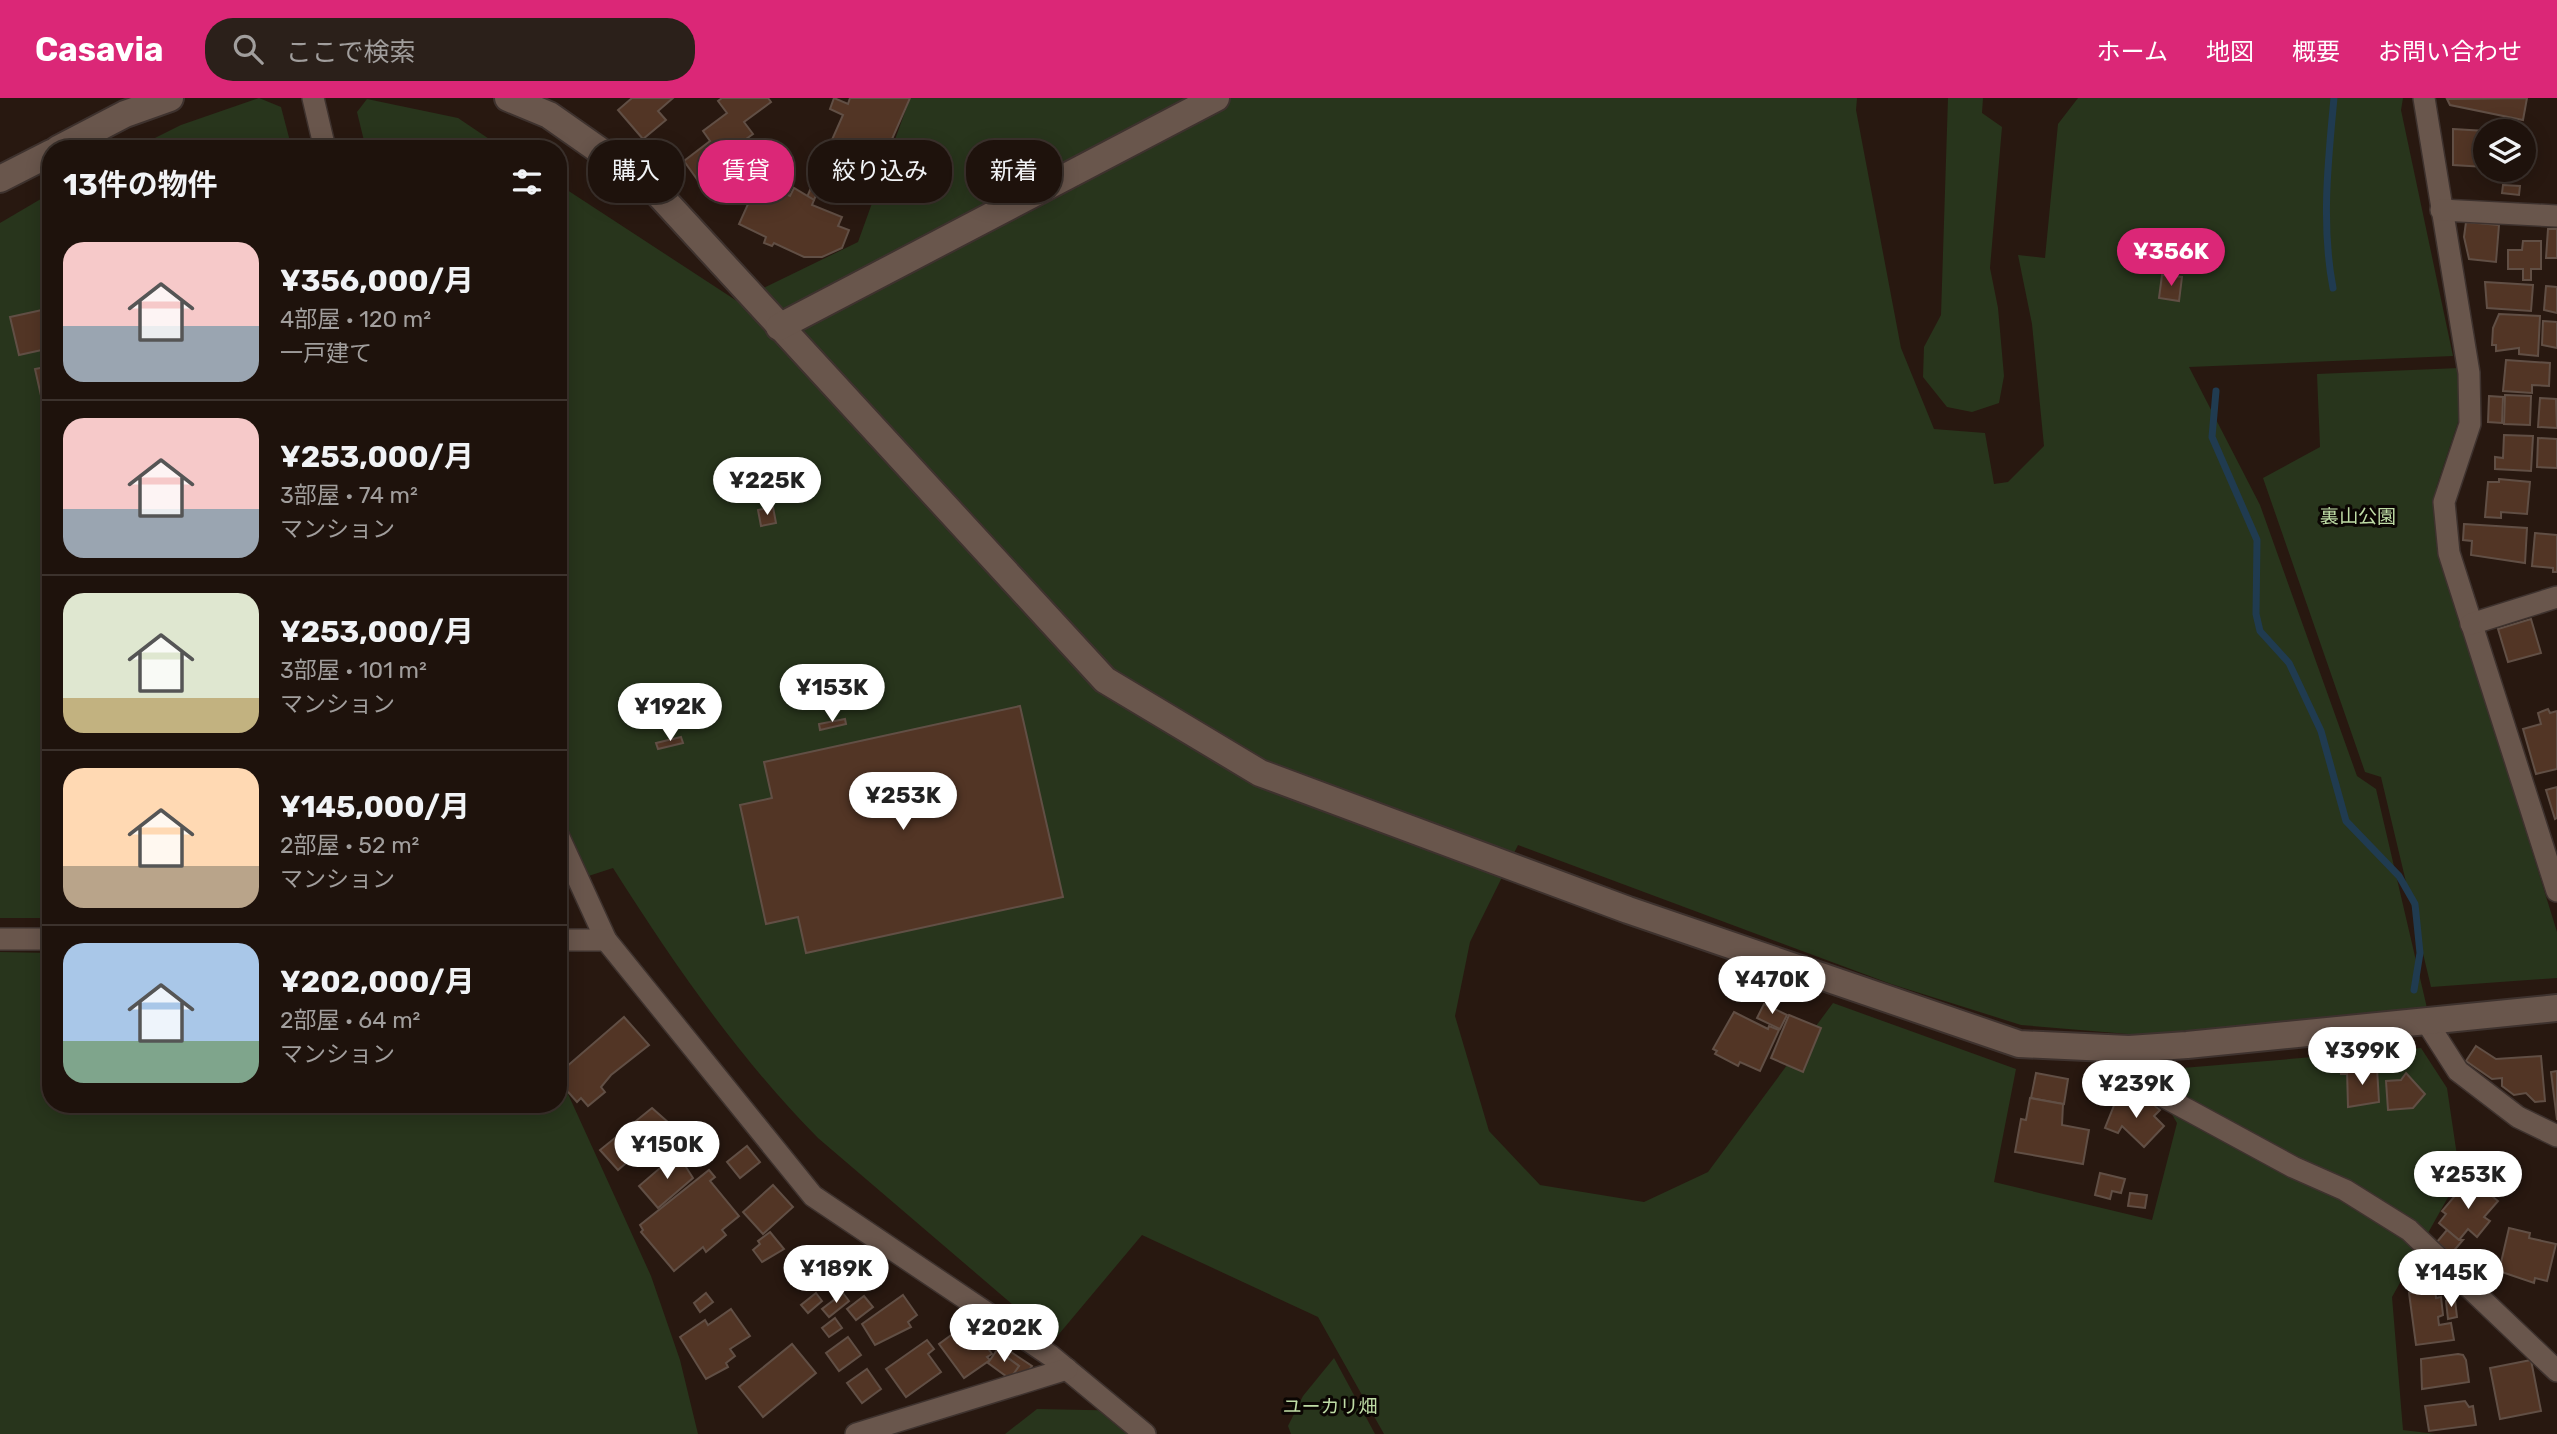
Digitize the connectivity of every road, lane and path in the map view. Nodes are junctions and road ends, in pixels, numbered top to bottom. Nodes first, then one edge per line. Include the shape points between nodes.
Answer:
1 (170, 98) edge
2 (313, 98) edge
3 (508, 98) edge
4 (1216, 98) edge
5 (2424, 98) edge
6 (75, 140) edge
7 (323, 140) edge
8 (42, 158) edge
9 (0, 179) edge
10 (2441, 210) junction
11 (2557, 216) edge
12 (779, 327) junction
13 (2557, 597) edge
14 (2471, 624) junction
15 (567, 855) edge
16 (2557, 891) edge
17 (0, 939) edge
18 (42, 939) edge
19 (567, 940) edge
20 (606, 940) junction
21 (2557, 1008) edge
22 (2426, 1021) junction
23 (2129, 1049) junction
24 (2557, 1136) edge
25 (1067, 1369) junction
26 (2557, 1371) edge
27 (856, 1434) edge
28 (1145, 1434) edge

1 - 6 street via 125,114
2 - 7 street
3 - 12 street via 549,115 653,188
4 - 12 street
5 - 10 street
8 - 9 street
10 - 11 street
10 - 14 street via 2469,373 2470,424 2444,502 2449,553
12 - 23 street via 1105,680 1260,773 1628,910 2019,1044
13 - 14 street
14 - 16 street
15 - 20 street
17 - 18 street
19 - 20 street
20 - 25 street via 813,1196
21 - 22 street
22 - 23 street
22 - 24 street via 2458,1071 2518,1117
23 - 26 street via 2144,1086 2345,1190 2409,1230
25 - 27 street
25 - 28 street

